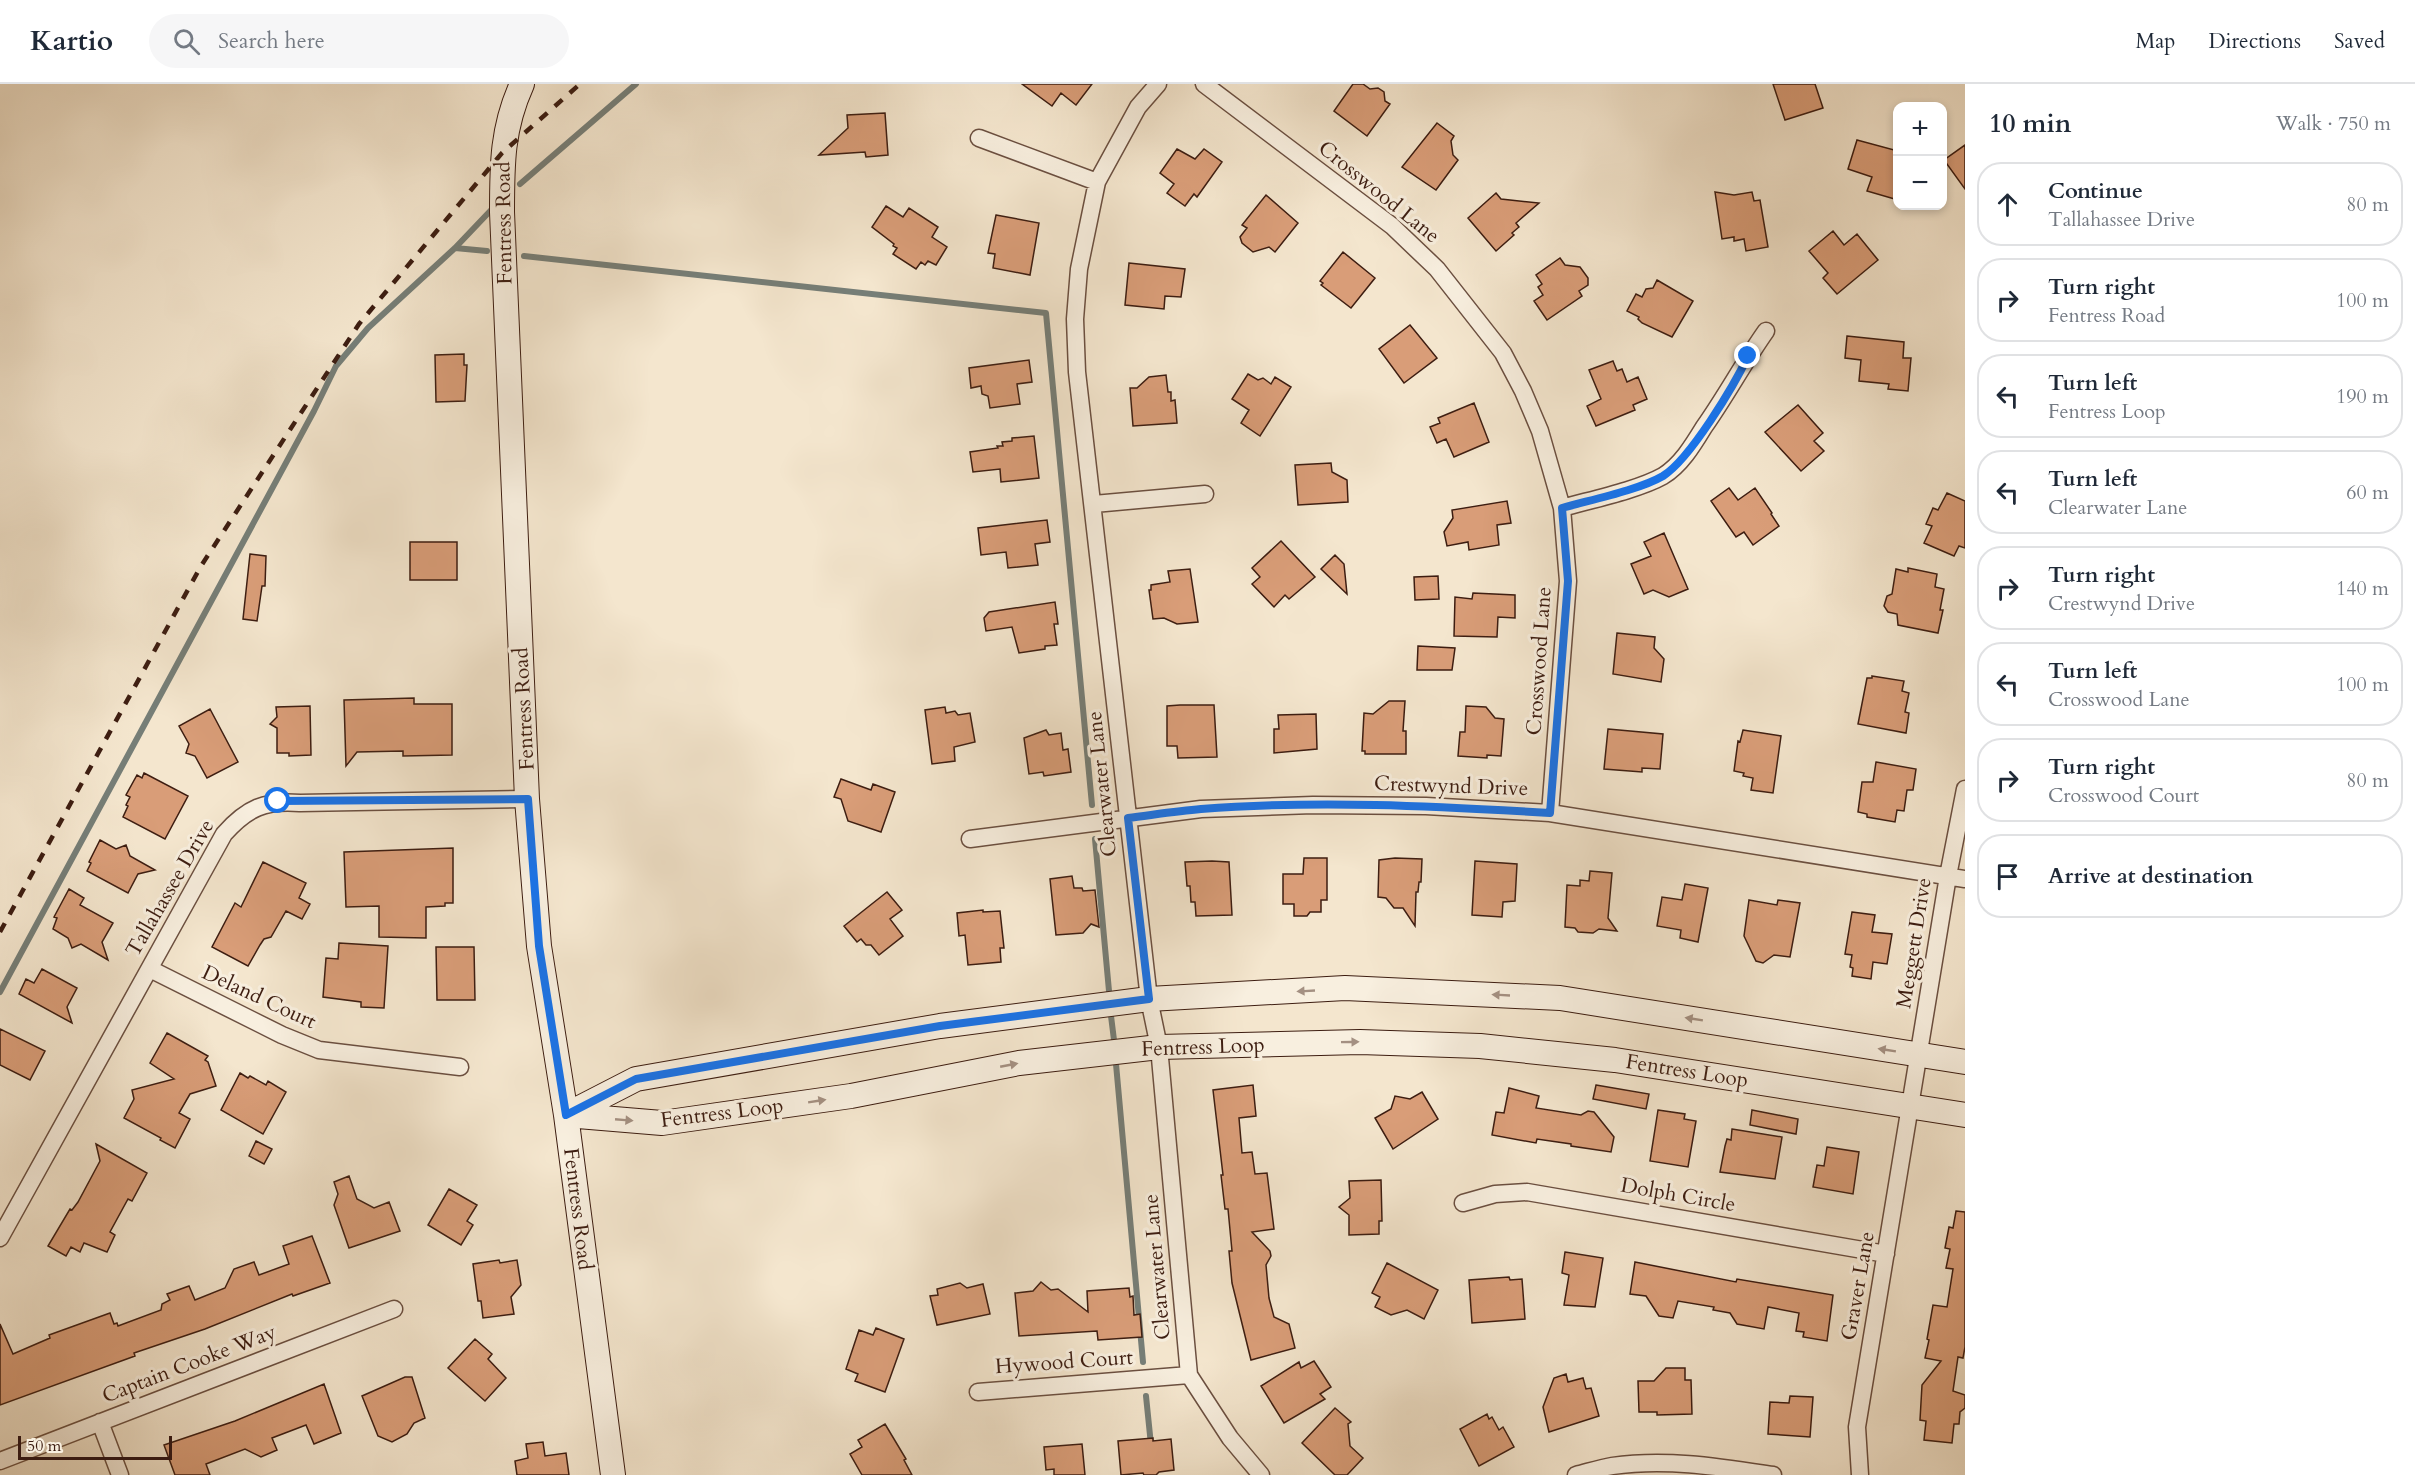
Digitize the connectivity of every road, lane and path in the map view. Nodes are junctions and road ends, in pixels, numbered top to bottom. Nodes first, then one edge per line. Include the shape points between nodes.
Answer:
1 (522, 84) edge
2 (1158, 84) edge
3 (1204, 84) edge
4 (979, 138) dead end
5 (1097, 182) junction
6 (1766, 331) dead end
7 (1205, 494) dead end
8 (1094, 504) junction
9 (1562, 508) junction
10 (1965, 789) edge
11 (528, 799) junction
12 (1550, 813) junction
13 (1128, 818) junction
14 (970, 839) dead end
15 (1947, 876) junction
16 (1965, 879) edge
17 (150, 969) junction
18 (1149, 999) junction
19 (1159, 1047) junction
20 (1919, 1055) junction
21 (1965, 1062) edge
22 (460, 1067) dead end
23 (1911, 1106) junction
24 (566, 1115) junction
25 (1965, 1115) edge
26 (1463, 1203) dead end
27 (0, 1238) edge
28 (1886, 1254) junction
29 (394, 1309) dead end
30 (1189, 1375) junction
31 (978, 1392) dead end
32 (100, 1422) junction
33 (0, 1461) edge
34 (120, 1475) edge
35 (613, 1475) edge
36 (1261, 1475) edge
37 (1576, 1475) edge
38 (1773, 1475) edge
39 (1860, 1475) edge

1 - 11 street, Fentress Road via 510,112 502,153 502,212
2 - 5 street, Clearwater Lane via 1138,107
3 - 9 street, Crosswood Lane via 1392,226 1437,268 1503,353 1523,391
4 - 5 street
5 - 8 street, Clearwater Lane via 1079,269 1075,319 1077,372
6 - 9 street via 1684,457 1670,470 1628,489
7 - 8 street
8 - 13 street, Clearwater Lane
9 - 12 street, Crosswood Lane via 1568,581
10 - 15 street, Meggett Drive
11 - 17 street, Tallahassee Drive via 278,801 257,807 238,818 224,834
11 - 24 street, Fentress Road via 539,946
12 - 13 street, Crestwynd Drive via 1313,805 1201,809
12 - 15 street, Crestwynd Drive
13 - 14 street, Crestwynd Drive
13 - 18 street, Clearwater Lane
15 - 16 street
15 - 20 street, Meggett Drive
17 - 22 street, Deland Court via 319,1050
17 - 27 street, Tallahassee Drive
18 - 19 street, Clearwater Lane
20 -> 18 street via 1560,998 1345,988
18 - 24 street via 940,1026 636,1079
19 -> 23 street, Fentress Loop via 1360,1042 1480,1046 1615,1060
24 -> 19 street, Fentress Loop via 662,1123 850,1096 1019,1063
19 - 30 street, Clearwater Lane
20 - 21 street
20 - 23 street, Meggett Drive
23 - 25 street, Fentress Loop
23 - 28 street, Graver Lane
24 - 35 street, Fentress Road
26 - 28 street, Dolph Circle via 1495,1194 1527,1192
28 - 39 street, Graver Lane via 1857,1427
29 - 32 street, Captain Cooke Way
30 - 31 street, Hywood Court
30 - 36 street, Clearwater Lane
32 - 33 street, Captain Cooke Way
32 - 34 street
37 - 38 street via 1612,1466 1660,1462

